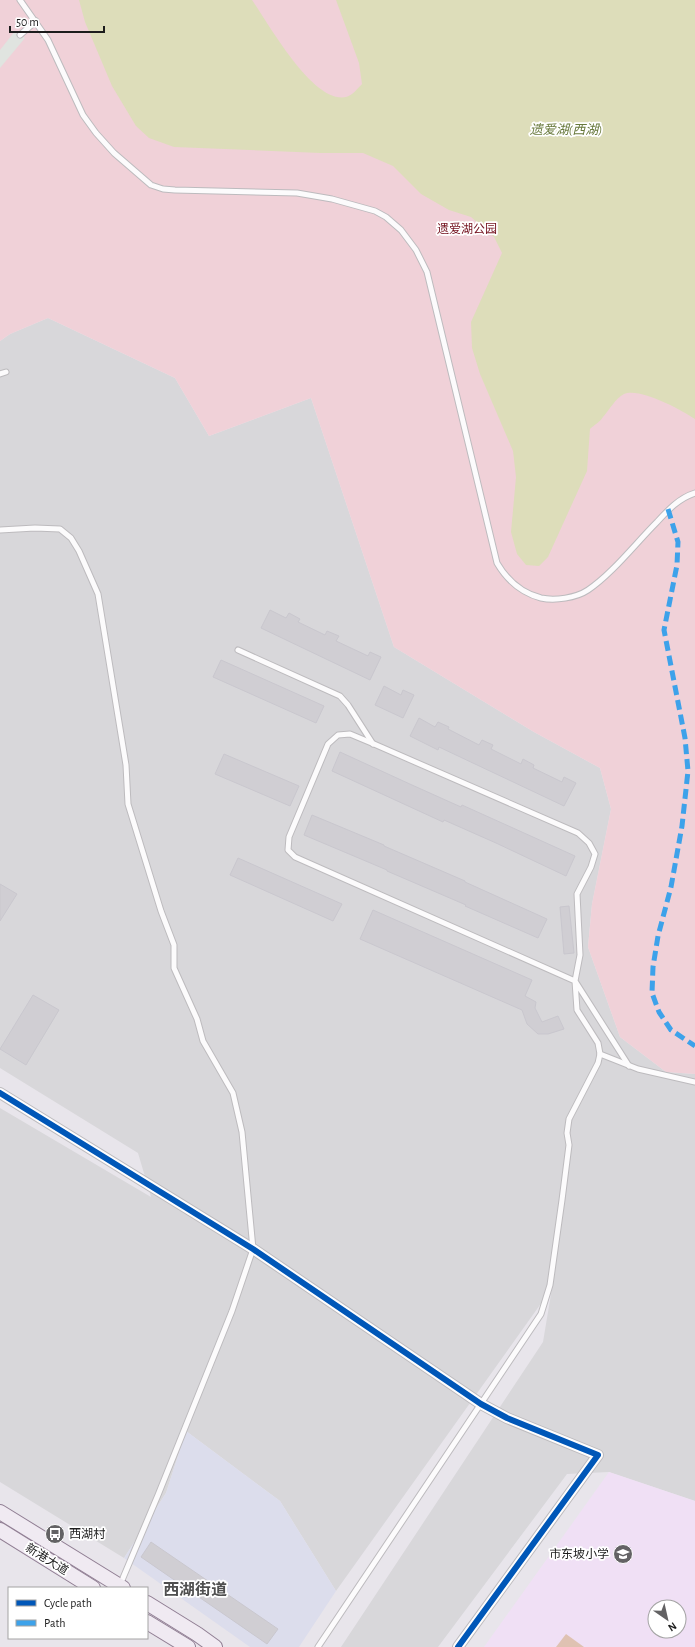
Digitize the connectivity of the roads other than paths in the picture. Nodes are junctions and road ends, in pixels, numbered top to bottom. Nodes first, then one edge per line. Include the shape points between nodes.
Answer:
1 (20, 0) edge
2 (36, 21) junction
3 (20, 34) dead end
4 (6, 372) dead end
5 (0, 374) edge
6 (694, 493) edge
7 (0, 530) edge
8 (238, 650) dead end
9 (374, 744) junction
10 (575, 981) junction
11 (600, 1054) junction
12 (629, 1066) junction
13 (695, 1082) edge
14 (0, 1093) edge
15 (253, 1249) junction
16 (481, 1404) junction
17 (0, 1512) edge
18 (0, 1530) edge
19 (91, 1587) edge
20 (122, 1587) edge
21 (148, 1604) edge
22 (148, 1623) edge
23 (188, 1647) edge
24 (215, 1647) edge
25 (318, 1647) edge
26 (458, 1647) edge

1 - 2 lane
2 - 3 lane
2 - 6 lane via 48,40 83,115 114,153 151,185 175,190 297,193 332,199 375,210 401,230 416,250 427,272 497,563 503,573 526,593 545,599 556,599 586,591 602,580 668,510
4 - 5 lane
7 - 15 lane via 60,529 71,538 79,551 98,594 126,764 128,804 174,945 174,968 197,1019 203,1041 233,1093 242,1132
8 - 9 lane via 340,696
9 - 10 lane via 578,833 589,843 595,854 577,894 580,956
9 - 10 lane via 350,734 338,735 328,744 289,837 288,850 295,857
10 - 11 lane via 577,1010 598,1043
10 - 12 lane
11 - 12 lane
11 - 16 lane via 598,1063 568,1119 569,1145 562,1200 550,1285 541,1314
12 - 13 lane
14 - 15 street
15 - 16 street
15 - 20 lane via 226,1325
16 - 25 lane
16 - 26 street via 508,1418 598,1455
17 - 20 main road, 新港大道
18 - 19 main road, 新港大道
21 - 24 main road
22 - 23 main road

